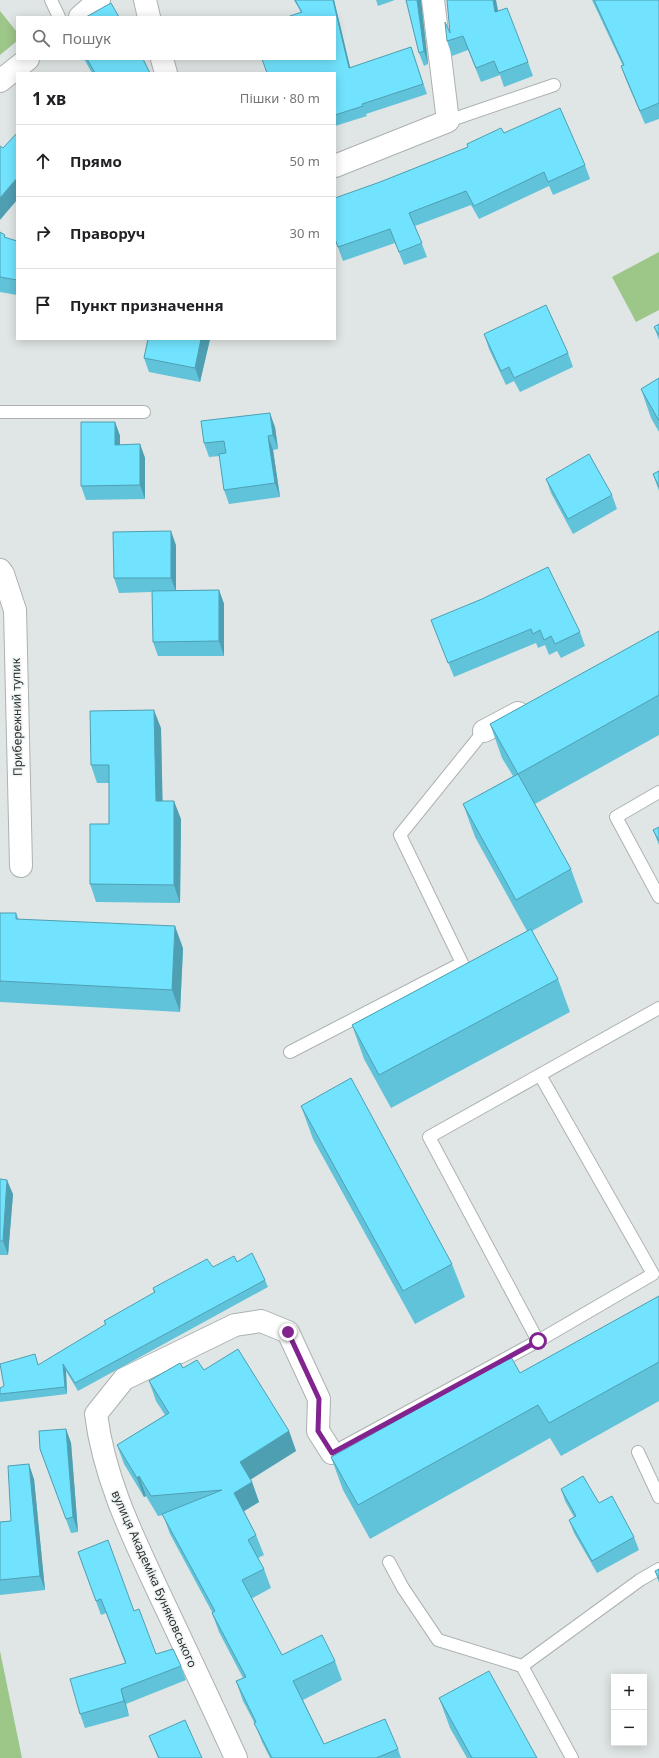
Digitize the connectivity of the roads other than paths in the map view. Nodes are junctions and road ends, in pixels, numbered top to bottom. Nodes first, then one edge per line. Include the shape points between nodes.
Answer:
1 (51, 0) edge
2 (99, 0) edge
3 (145, 0) edge
4 (433, 0) edge
5 (59, 16) edge
6 (81, 16) edge
7 (149, 16) edge
8 (27, 60) edge
9 (162, 60) edge
10 (166, 72) edge
11 (0, 81) edge
12 (554, 85) dead end
13 (448, 121) junction
14 (336, 166) edge
15 (0, 412) edge
16 (144, 412) dead end
17 (0, 570) edge
18 (533, 705) edge
19 (484, 731) joint
20 (659, 792) edge
21 (21, 866) dead end
22 (659, 897) edge
23 (659, 1008) edge
24 (290, 1052) dead end
25 (540, 1075) junction
26 (538, 1341) junction
27 (638, 1452) dead end
28 (332, 1453) joint
29 (659, 1497) edge
30 (389, 1562) dead end
31 (659, 1569) edge
32 (522, 1666) junction
33 (236, 1758) edge
34 (572, 1758) edge

1 - 5 lane
2 - 6 street
3 - 7 street
4 - 13 street
8 - 11 street
9 - 10 street
12 - 13 lane
13 - 14 street
15 - 16 lane
17 - 21 street, Прибережний тупик via 15,610
18 - 19 street
19 - 24 lane via 400,835 462,963
20 - 22 lane via 616,816
23 - 25 lane
25 - 26 lane via 429,1137
25 - 26 lane via 653,1274
26 - 28 lane
27 - 29 lane
28 - 33 street, вулиця Академіка Буняковського via 318,1431 319,1399 288,1332 261,1321 236,1325 124,1379 96,1414 98,1436 108,1474 124,1516
30 - 32 lane via 438,1640
31 - 32 lane via 640,1580
32 - 34 lane

